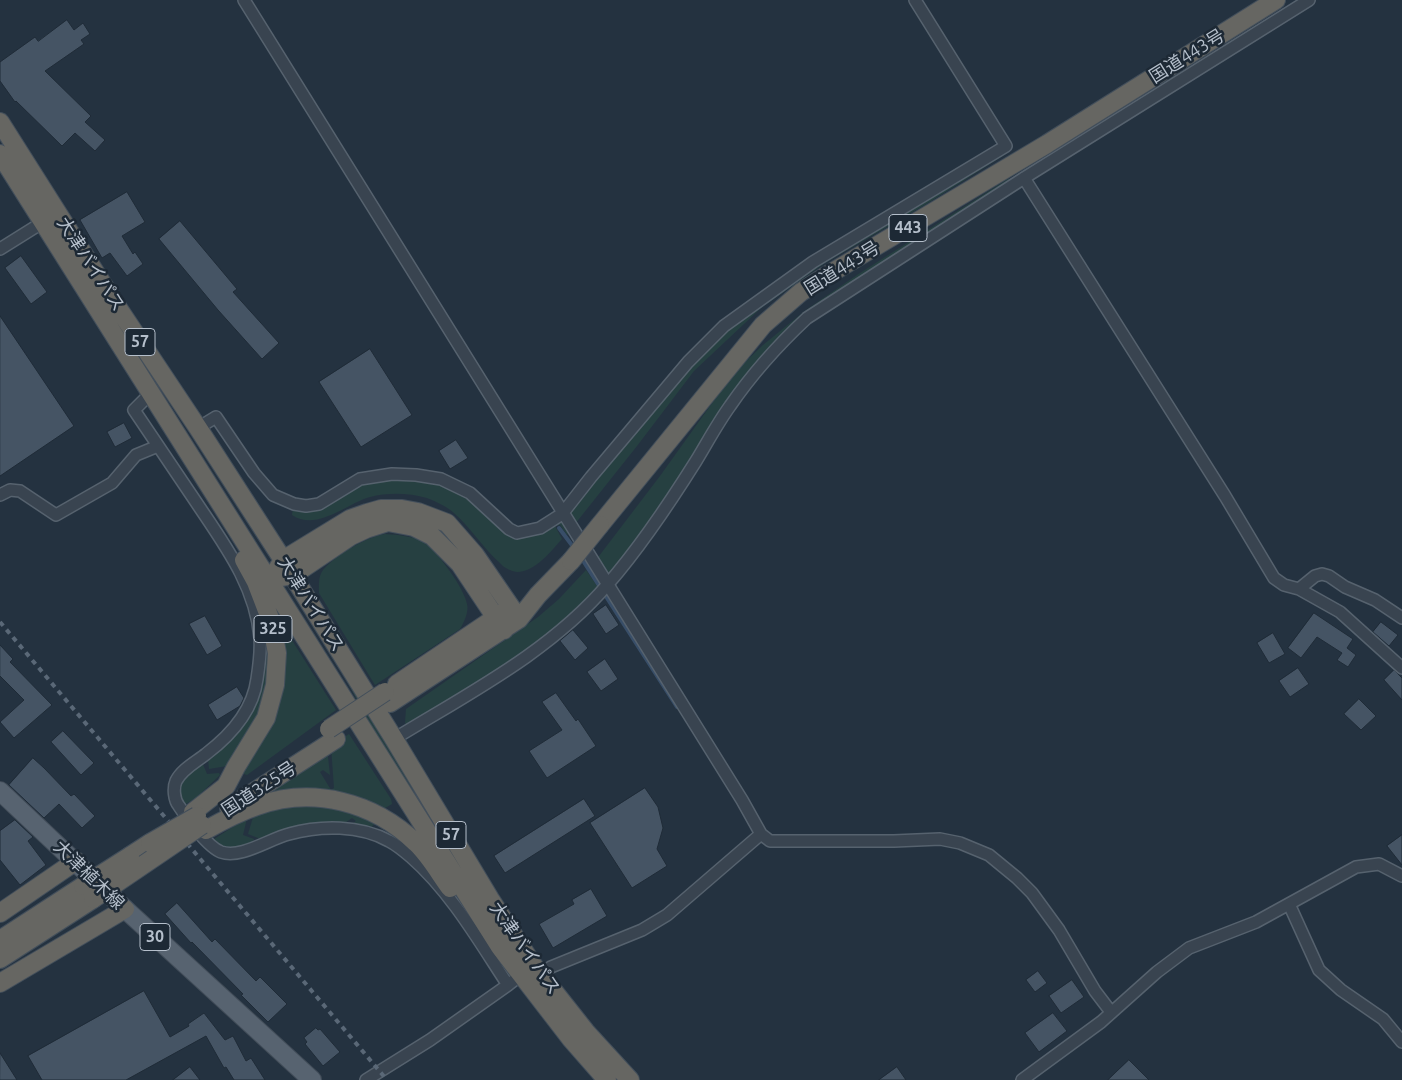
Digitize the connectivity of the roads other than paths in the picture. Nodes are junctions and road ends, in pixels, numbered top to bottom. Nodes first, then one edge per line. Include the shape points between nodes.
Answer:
1 (244, 0) edge
2 (915, 0) edge
3 (1276, 0) edge
4 (1309, 0) edge
5 (0, 122) edge
6 (0, 154) edge
7 (1024, 178) junction
8 (58, 213) junction
9 (43, 222) junction
10 (0, 249) edge
11 (152, 393) junction
12 (198, 428) junction
13 (182, 440) junction
14 (158, 446) junction
15 (0, 495) edge
16 (562, 514) junction
17 (283, 560) junction
18 (293, 575) junction
19 (270, 580) junction
20 (607, 585) junction
21 (1299, 588) junction
22 (516, 613) junction
23 (1402, 618) edge
24 (500, 624) junction
25 (1402, 668) edge
26 (394, 739) junction
27 (0, 791) edge
28 (199, 821) junction
29 (761, 834) junction
30 (76, 861) junction
31 (1402, 876) edge
32 (88, 892) junction
33 (1289, 904) junction
34 (125, 909) junction
35 (0, 913) edge
36 (0, 940) edge
37 (500, 947) junction
38 (0, 959) edge
39 (526, 975) junction
40 (0, 983) edge
41 (1111, 1012) junction
42 (1402, 1042) edge
43 (312, 1080) edge
44 (366, 1080) edge
45 (608, 1080) edge
46 (630, 1080) edge
47 (1022, 1080) edge

1 - 16 street
2 - 16 street via 1006,146 813,262 724,326 688,362
3 - 22 highway, 国道443号 / 443, bridge via 801,292 763,325 571,561
4 - 7 street
5 - 8 highway, 大津バイパス / 57
6 - 9 highway, 大津バイパス / 57
7 - 20 street via 831,301 777,346 729,407 658,520
7 - 21 street via 1274,578 1284,585
8 - 9 street
8 - 12 highway, 大津バイパス / 57
9 - 10 street
9 - 11 highway, 大津バイパス / 57
11 - 13 highway, 大津バイパス / 57
11 - 14 street via 134,410
12 - 16 street via 216,417 273,495 294,504 319,504 360,479 405,474 441,480 470,493 517,533 540,528
12 - 17 highway, 大津バイパス / 57
13 - 19 highway, 大津バイパス / 57
13 - 28 highway, 325 via 185,462 256,582 272,621 277,653 275,684 266,718 226,786
14 - 15 street via 136,455 112,483 56,515 20,491 10,490
14 - 39 street via 242,575 260,639 254,697 232,731 185,769 174,791 178,805 211,846 222,852 242,852 288,834 318,827 355,830 390,841 423,868
16 - 20 street
17 - 18 highway, 大津バイパス / 57
17 - 19 highway
17 - 22 highway via 350,518 381,509 418,512 446,523 475,555
18 - 19 highway
18 - 24 highway via 366,529 388,522 414,526 432,536 460,564
18 - 26 highway, 大津バイパス / 57
19 - 37 highway, 大津バイパス / 57
20 - 26 street via 569,624 540,647
20 - 29 street
21 - 23 street via 1315,576 1329,576 1345,587 1376,600
21 - 25 street via 1340,612
22 - 24 highway, 国道443号 / 443
24 - 28 highway, 国道325号 / 325
26 - 39 highway, 大津バイパス / 57 via 490,899
27 - 30 main road, 大津植木線 / 30
28 - 32 highway, 国道325号 / 325, bridge
28 - 37 highway, 57 via 288,799 317,798 367,809 392,823 417,844 480,930
29 - 39 street via 656,923
29 - 41 street via 770,841 940,839 989,855 1032,892
30 - 34 main road, 大津植木線 / 30
30 - 35 highway
31 - 33 street via 1379,864 1356,867
32 - 36 highway, 国道325号 / 325
32 - 38 highway, 国道325号 / 325
33 - 41 street via 1256,922 1189,948
33 - 42 street via 1319,970 1383,1020
34 - 40 highway
34 - 43 main road, 大津植木線 / 30
37 - 39 highway, 大津バイパス / 57
39 - 44 street
39 - 45 highway, 大津バイパス / 57 via 571,1039
39 - 46 highway, 大津バイパス / 57 via 586,1032
41 - 47 street

